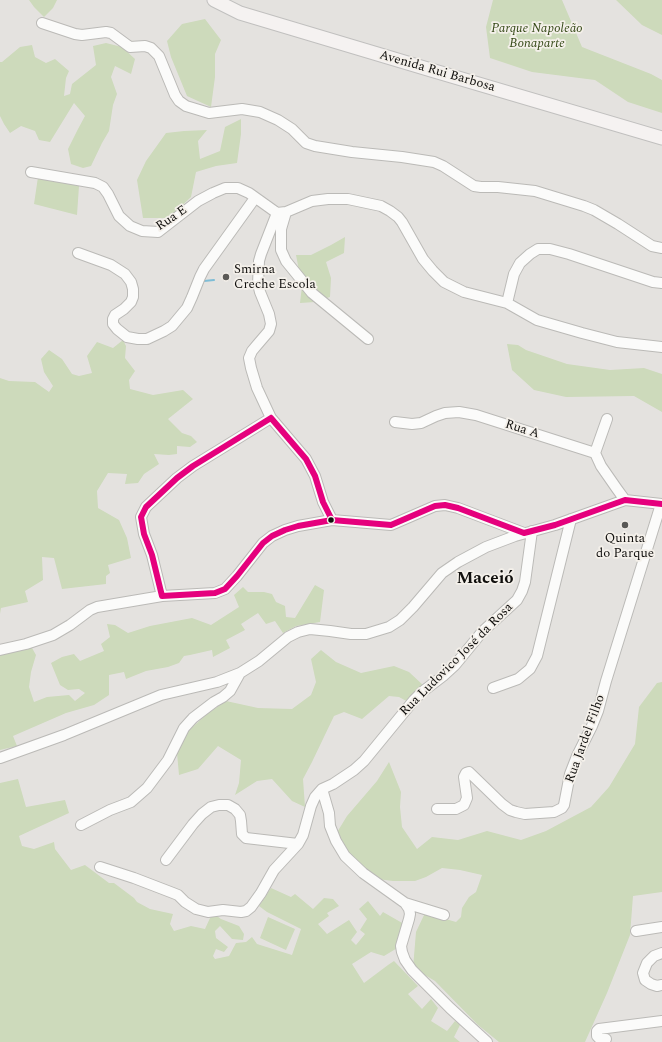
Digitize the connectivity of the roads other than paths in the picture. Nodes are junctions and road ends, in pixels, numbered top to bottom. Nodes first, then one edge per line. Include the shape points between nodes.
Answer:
1 (214, 0) edge
2 (229, 0) edge
3 (42, 23) dead end
4 (662, 131) edge
5 (662, 138) edge
6 (31, 172) dead end
7 (255, 198) junction
8 (282, 212) junction
9 (662, 248) edge
10 (78, 253) dead end
11 (662, 284) edge
12 (507, 303) junction
13 (368, 339) dead end
14 (662, 347) edge
15 (271, 418) junction
16 (607, 419) dead end
17 (394, 422) dead end
18 (595, 453) junction
19 (625, 500) junction
20 (662, 504) edge
21 (571, 519) junction
22 (332, 520) junction
23 (528, 532) junction
24 (162, 596) junction
25 (0, 650) edge
26 (240, 673) junction
27 (493, 688) dead end
28 (0, 758) edge
29 (322, 789) junction
30 (437, 809) dead end
31 (81, 825) dead end
32 (298, 844) junction
33 (166, 860) dead end
34 (100, 867) dead end
35 (405, 903) junction
36 (444, 915) dead end
37 (662, 927) edge
38 (636, 931) dead end
39 (662, 953) edge
40 (662, 985) edge
41 (662, 1021) edge
42 (606, 1039) dead end
43 (487, 1042) edge

1 - 5 main road, Avenida Rui Barbosa via 240,13
2 - 4 main road, Avenida Rui Barbosa via 426,62
3 - 9 street via 75,34 111,33 130,47 151,48 159,56 175,95 186,106 209,113 242,109 260,112 278,120 306,143 315,146 434,162 474,186 534,191 594,210 652,246
6 - 7 street, Rua E via 95,183 103,187 119,216 130,226 142,231 158,232 198,201 225,188 238,188 249,192
7 - 8 street, Rua E
7 - 10 street via 204,269 187,308 172,326 147,339 127,337 113,324 115,315 131,302 133,297 131,282 125,274 111,264
8 - 12 street via 328,198 381,206 398,217 423,259 444,282 464,292
8 - 13 street via 281,250 286,261 312,293
8 - 15 street via 259,261 258,284 270,314 271,324 250,358 257,388
11 - 12 street via 569,254 538,249 520,263 514,274
12 - 14 street via 537,320 582,333 617,342
15 - 22 street via 306,460
15 - 24 street via 193,466 146,507 141,517 144,534
16 - 18 street
17 - 18 street, Rua A via 421,423 445,413 459,412 476,415
18 - 19 street
19 - 20 street
19 - 21 street
20 - 30 street, Rua Jardel Filho via 598,711 570,774 562,808 554,812 525,814 510,810 469,772 464,777 467,798 464,804 456,809
21 - 23 street
21 - 27 street via 537,656 530,669 518,679
22 - 23 street via 391,525 435,506 445,505
22 - 24 street via 298,526 272,536 263,543 225,589 215,593
23 - 26 street via 486,547 458,562 442,573 400,620 389,626 366,634 310,629 298,632
23 - 29 street, Rua Ludovico José da Rosa via 525,582 516,600 482,632 455,665 414,700 364,761
24 - 25 street via 97,607 54,635
26 - 28 street via 217,682 161,695
26 - 31 street via 230,691 193,718 184,728 168,760 143,791 131,802
29 - 32 street, Rua Ludovico José da Rosa via 310,806 303,835
29 - 35 street via 330,826 345,856
32 - 33 street via 246,838 242,834 240,815 228,805 220,805 211,807 202,814
32 - 34 street, Rua Ludovico José da Rosa via 274,870 251,907 241,912 208,912 196,909 178,895
35 - 36 street
35 - 43 street via 410,914 401,946 405,960 412,970
37 - 38 street
39 - 40 street via 647,963 643,973 645,980 651,984
41 - 42 street via 599,1029 597,1036 600,1040

